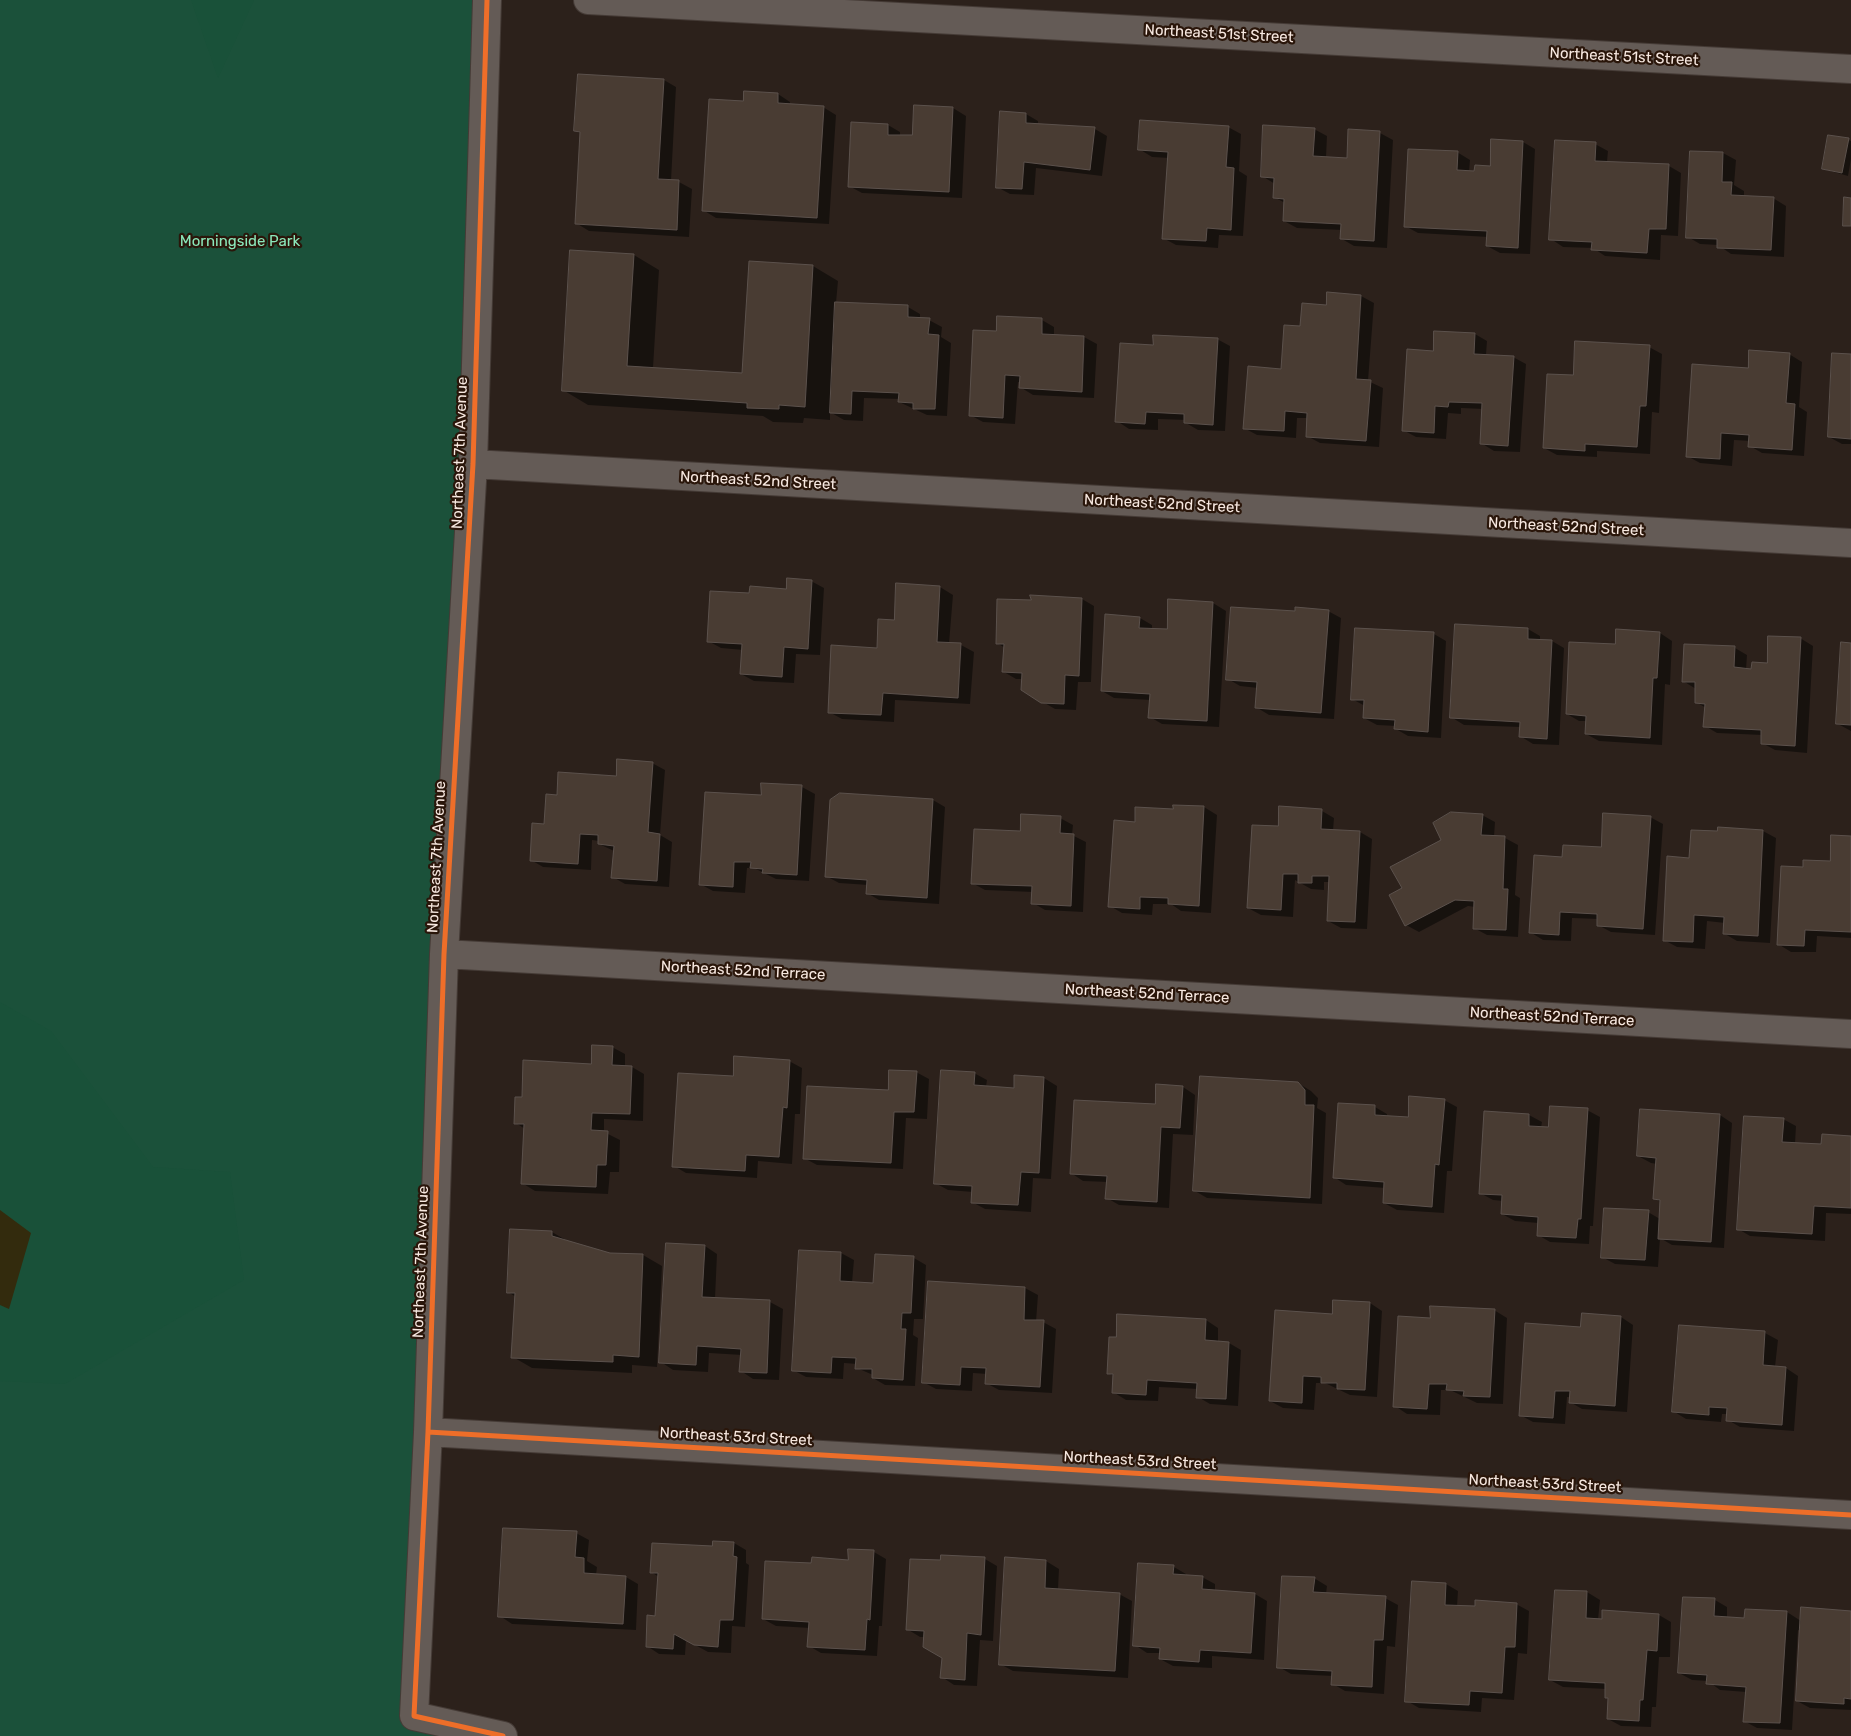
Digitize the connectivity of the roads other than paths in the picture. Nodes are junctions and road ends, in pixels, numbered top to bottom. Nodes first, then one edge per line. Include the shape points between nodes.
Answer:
1 (487, 0) edge
2 (588, 0) edge
3 (1851, 69) edge
4 (473, 464) junction
5 (1851, 543) edge
6 (444, 954) junction
7 (1851, 1034) edge
8 (428, 1432) junction
9 (1851, 1515) edge
10 (503, 1736) edge

1 - 4 street, Northeast 7th Avenue
2 - 3 street, Northeast 51st Street
4 - 5 street, Northeast 52nd Street
4 - 6 street, Northeast 7th Avenue
6 - 7 street, Northeast 52nd Terrace
6 - 8 street, Northeast 7th Avenue
8 - 9 street, Northeast 53rd Street
8 - 10 street, Northeast 7th Avenue via 414,1716

